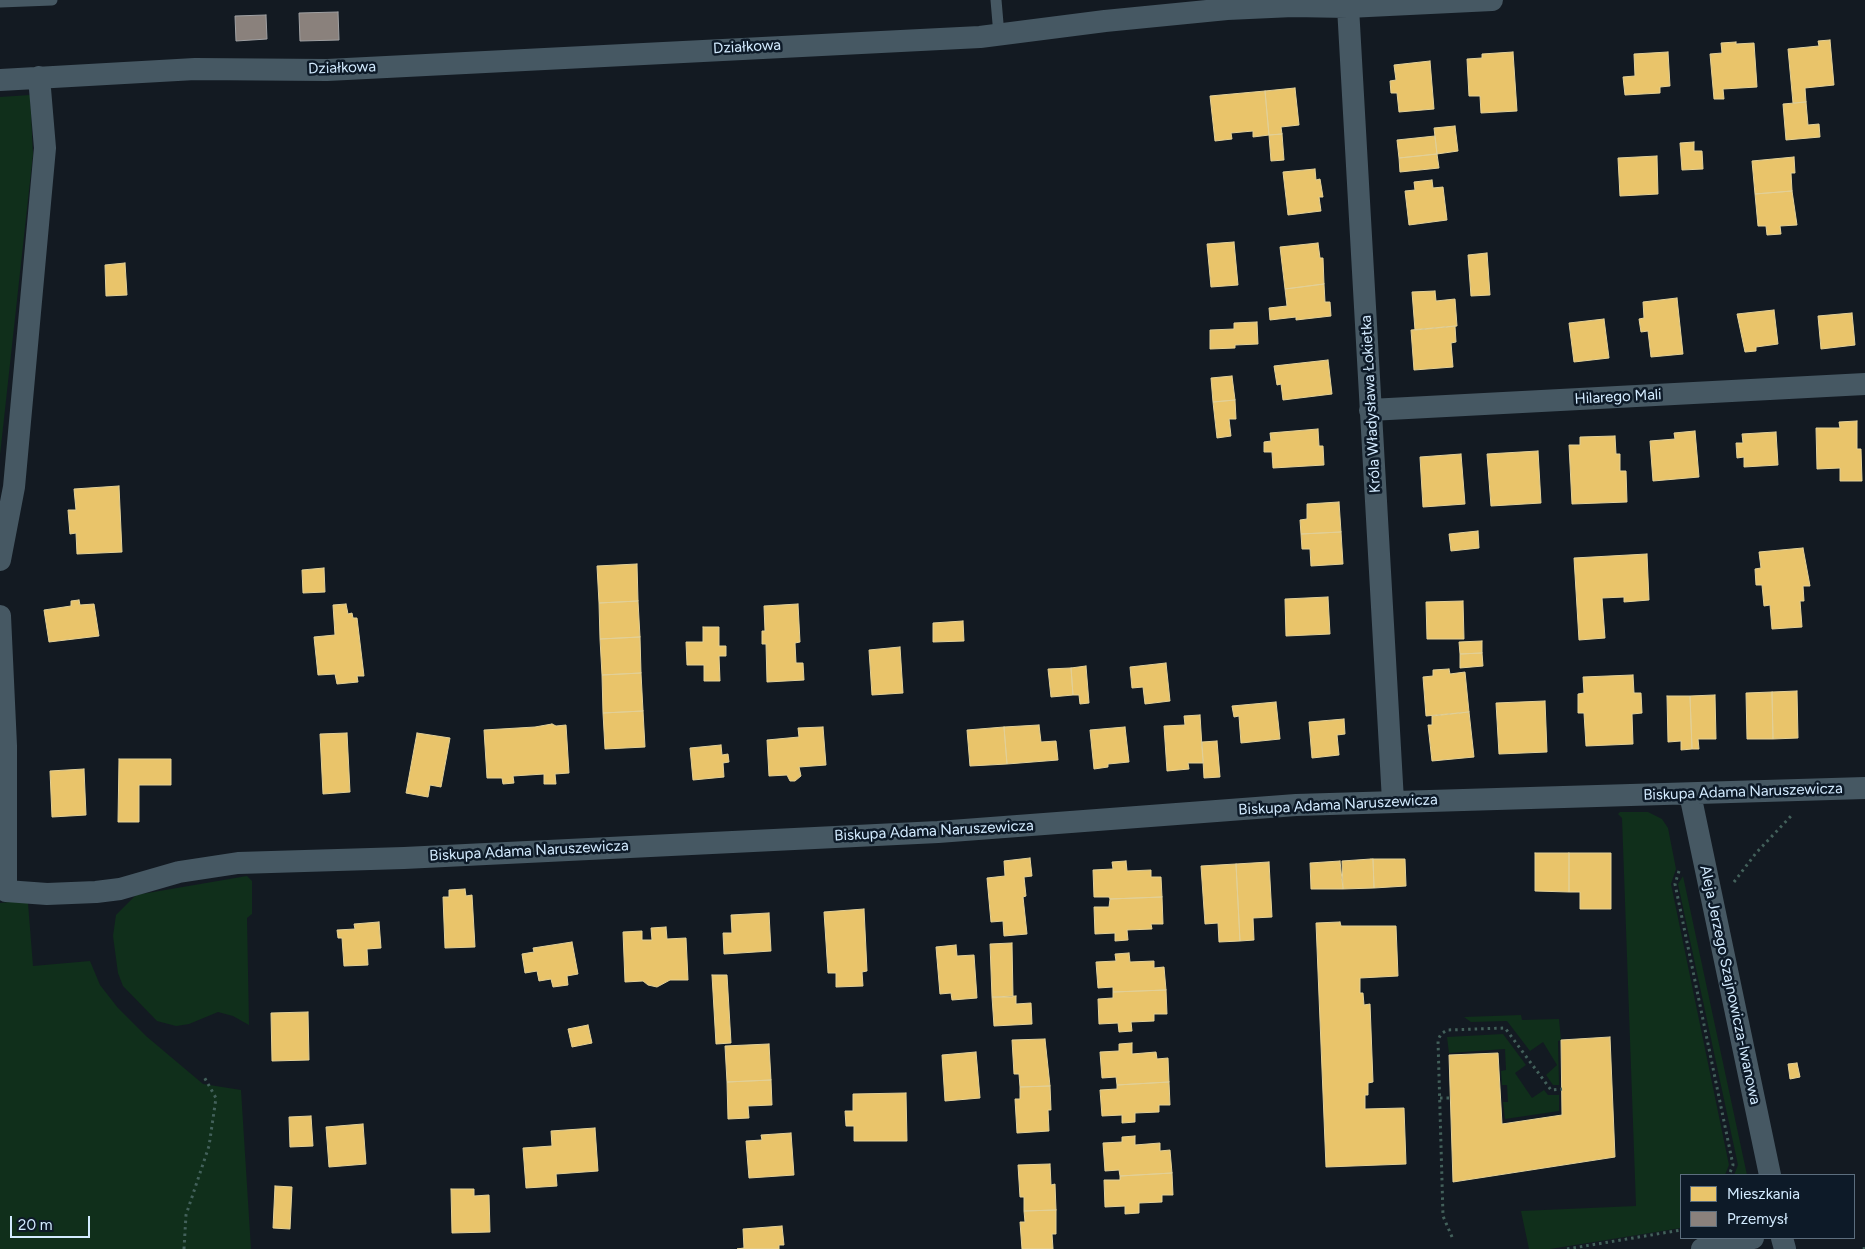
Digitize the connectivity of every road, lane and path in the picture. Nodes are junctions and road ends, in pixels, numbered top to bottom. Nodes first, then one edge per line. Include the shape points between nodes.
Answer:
1 (52, 0) edge
2 (996, 0) edge
3 (1492, 0) edge
4 (0, 2) edge
5 (1348, 7) junction
6 (999, 35) junction
7 (39, 77) junction
8 (0, 80) edge
9 (1865, 384) edge
10 (1370, 410) junction
11 (0, 560) edge
12 (0, 616) edge
13 (1865, 788) edge
14 (1690, 794) junction
15 (1393, 801) junction
16 (1796, 812) dead end
17 (1678, 864) dead end
18 (1732, 878) dead end
19 (203, 1075) dead end
20 (1562, 1089) dead end
21 (1440, 1098) junction
22 (1451, 1098) dead end
23 (1729, 1174) edge
24 (1770, 1174) edge
25 (1680, 1230) edge
26 (1452, 1237) dead end
27 (1748, 1239) edge
28 (184, 1249) edge
29 (1567, 1249) edge
30 (1702, 1249) edge

1 - 4 lane
2 - 6 lane
3 - 5 street, Działkowa
5 - 6 street, Działkowa via 1227,9
5 - 10 street, Króla Władysława Łokietka
6 - 7 street, Działkowa via 326,70 195,69
7 - 8 street, Działkowa
7 - 11 street via 45,148 14,486
9 - 10 street, Hilarego Mali
10 - 15 street, Króla Władysława Łokietka
12 - 15 street, Biskupa Adama Naruszewicza via 6,746 6,891 47,894 96,892 120,889 179,872 238,863 938,832 1296,805
13 - 14 street, Biskupa Adama Naruszewicza
14 - 15 street, Biskupa Adama Naruszewicza
14 - 24 street, Aleja Jerzego Szajnowicza-Iwanowa
16 - 18 path via 1777,828 1733,883
17 - 23 path via 1680,872 1675,884 1733,1165
19 - 28 path via 216,1098 209,1146 186,1215
20 - 21 path via 1551,1090 1505,1028 1447,1030 1440,1034 1438,1040
21 - 22 path
21 - 26 path via 1443,1216
25 - 29 path
27 - 30 street

